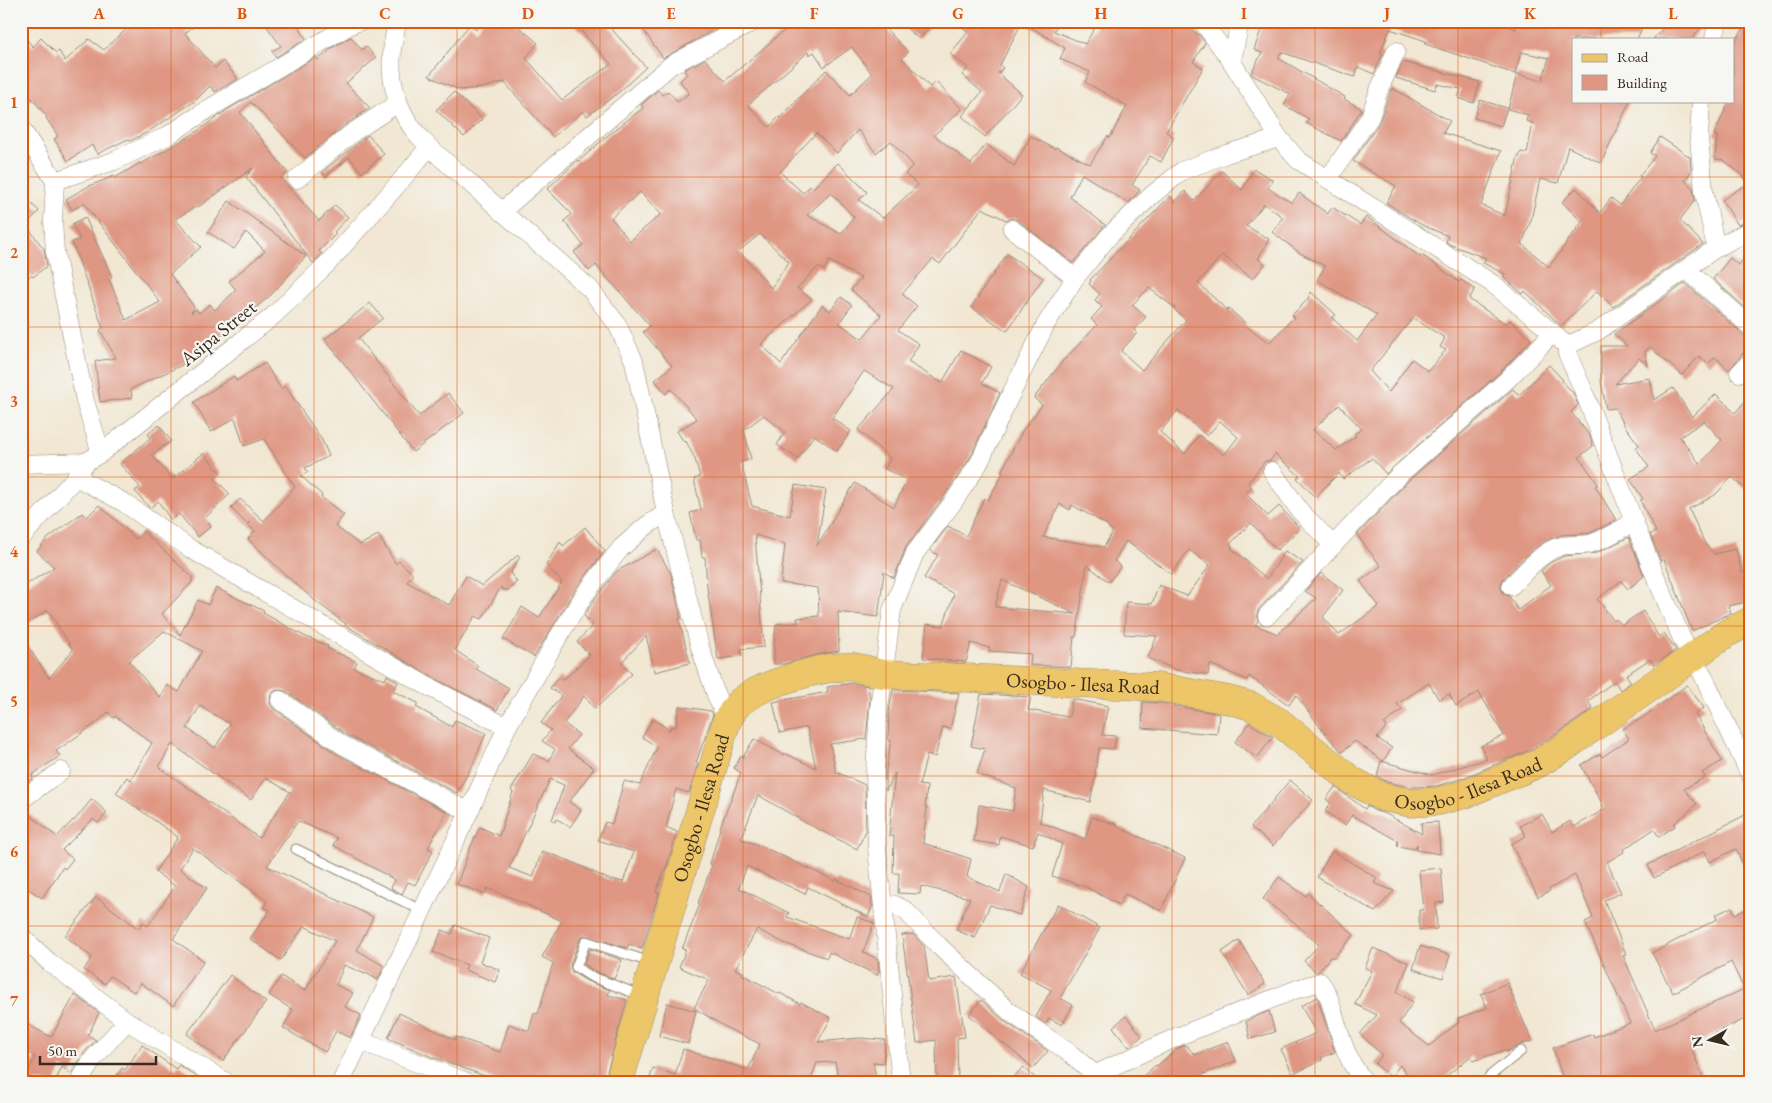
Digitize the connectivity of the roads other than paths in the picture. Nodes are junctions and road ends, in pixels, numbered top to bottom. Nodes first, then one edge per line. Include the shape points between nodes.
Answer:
1 (361, 21) edge
2 (398, 21) edge
3 (755, 21) edge
4 (1202, 21) edge
5 (1240, 21) edge
6 (1718, 21) edge
7 (1714, 38) edge
8 (1396, 51) dead end
9 (1232, 62) junction
10 (1701, 102) edge
11 (398, 103) junction
12 (21, 128) edge
13 (1279, 138) junction
14 (429, 147) junction
15 (297, 179) dead end
16 (1328, 179) junction
17 (55, 181) junction
18 (501, 212) junction
19 (1012, 229) dead end
20 (1751, 230) edge
21 (1716, 248) junction
22 (1687, 270) junction
23 (1075, 278) junction
24 (1751, 327) edge
25 (1553, 333) junction
26 (1567, 346) junction
27 (101, 453) junction
28 (86, 462) junction
29 (21, 464) edge
30 (1272, 471) dead end
31 (76, 477) junction
32 (666, 513) junction
33 (1634, 522) junction
34 (21, 538) edge
35 (1333, 545) junction
36 (1511, 586) dead end
37 (1267, 616) dead end
38 (1751, 621) edge
39 (1692, 656) junction
40 (883, 674) junction
41 (280, 700) dead end
42 (728, 720) junction
43 (507, 727) junction
44 (62, 771) dead end
45 (1751, 777) edge
46 (21, 800) edge
47 (469, 812) junction
48 (296, 849) dead end
49 (883, 907) junction
50 (421, 910) junction
51 (21, 936) edge
52 (655, 964) junction
53 (645, 997) junction
54 (128, 1020) junction
55 (361, 1041) junction
56 (1521, 1050) dead end
57 (1100, 1078) edge
58 (1355, 1078) edge
59 (79, 1082) edge
60 (226, 1082) edge
61 (341, 1082) edge
62 (466, 1082) edge
63 (619, 1082) edge
64 (901, 1082) edge
65 (1486, 1082) edge

1 - 17 street via 167,136 114,161
2 - 11 street via 392,40 391,76
3 - 18 street via 671,65
4 - 9 street
5 - 9 street
6 - 7 street
8 - 16 street via 1370,117
9 - 13 street
10 - 21 street via 1699,138 1704,192
11 - 14 street via 411,127
11 - 15 street via 352,133
12 - 17 street
13 - 16 street via 1298,160
13 - 23 street via 1182,171 1109,236
14 - 18 street
14 - 27 street, Asipa Street via 328,263 273,316
16 - 25 street via 1493,284
17 - 27 street via 55,252 85,401
18 - 32 street via 590,289 617,324 634,360
19 - 23 street
20 - 21 street
21 - 22 street
22 - 24 street
22 - 26 street via 1598,331
23 - 40 street via 1046,324 980,463 914,553 892,610
25 - 26 street
25 - 35 street via 1507,380 1400,474
26 - 33 street
27 - 28 street, Asipa Street
28 - 29 street
28 - 31 street, Asipa Street
30 - 35 street via 1300,512
31 - 34 street, Asipa Street
31 - 43 street via 123,502 189,548 418,681
32 - 42 street via 700,647
32 - 43 street via 621,548 585,594
33 - 36 street via 1593,543 1551,550
33 - 39 street
35 - 37 street
38 - 39 main road, Osogbo - Ilesa Road
39 - 40 main road, Osogbo - Ilesa Road via 1537,764 1465,794 1411,804 1382,797 1351,780 1279,722 1251,706 1228,700 1158,687
39 - 45 street
40 - 42 main road, Osogbo - Ilesa Road via 852,667 776,682 738,704
40 - 49 street via 875,772
41 - 47 street via 341,744
42 - 52 main road, Osogbo - Ilesa Road
43 - 47 street
44 - 46 street
47 - 50 street
48 - 50 lane
49 - 57 street via 895,905 905,910 1010,1012
49 - 64 street
50 - 55 street
51 - 54 street via 49,962
52 - 53 main road, Osogbo - Ilesa Road
52 - 53 lane via 586,941 576,966 590,976
53 - 63 main road, Osogbo - Ilesa Road
54 - 59 street via 93,1059
54 - 60 street
55 - 61 street
55 - 62 street
56 - 65 lane
57 - 58 street via 1180,1036 1320,982 1327,990

